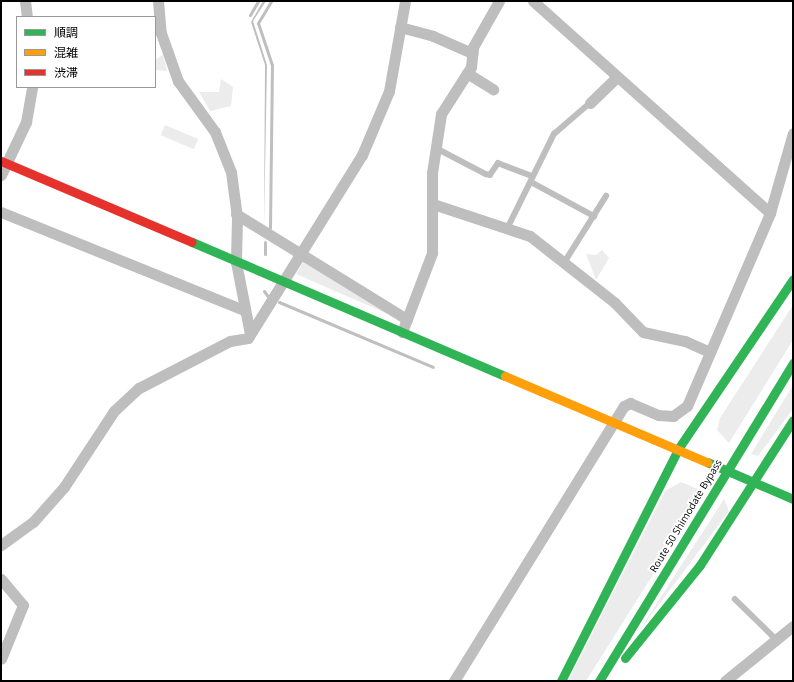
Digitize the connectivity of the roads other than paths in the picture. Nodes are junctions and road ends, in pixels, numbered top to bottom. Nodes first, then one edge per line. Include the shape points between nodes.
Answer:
1 (25, 1) edge
2 (158, 1) edge
3 (405, 1) edge
4 (499, 1) edge
5 (532, 1) edge
6 (26, 16) edge
7 (400, 27) junction
8 (472, 53) junction
9 (467, 74) junction
10 (617, 77) junction
11 (32, 88) edge
12 (492, 89) dead end
13 (590, 103) joint
14 (793, 133) edge
15 (436, 148) junction
16 (3, 162) edge
17 (1, 175) edge
18 (532, 176) junction
19 (530, 182) junction
20 (606, 196) dead end
21 (433, 204) junction
22 (1, 212) edge
23 (770, 213) junction
24 (236, 214) junction
25 (594, 216) junction
26 (508, 227) junction
27 (300, 254) junction
28 (236, 262) junction
29 (564, 263) junction
30 (793, 279) edge
31 (284, 281) junction
32 (243, 310) junction
33 (407, 319) junction
34 (402, 332) junction
35 (250, 334) junction
36 (710, 352) junction
37 (793, 364) edge
38 (793, 420) edge
39 (614, 421) junction
40 (678, 448) junction
41 (755, 482) junction
42 (793, 499) edge
43 (1, 545) edge
44 (1, 579) edge
45 (735, 599) dead end
46 (792, 627) edge
47 (776, 639) junction
48 (1, 659) edge
49 (454, 681) edge
50 (561, 681) edge
51 (599, 681) edge
52 (607, 681) edge
53 (725, 681) edge

1 - 6 street
2 - 24 street via 161,34 178,81 215,132 230,172
3 - 7 street
4 - 8 street
5 - 10 street
7 - 8 street via 433,36
7 - 27 street via 389,91 362,155
8 - 9 street
9 - 12 street
9 - 15 street via 441,114
10 - 13 street
10 - 23 street
11 - 16 street via 26,122
13 - 18 lane via 554,134
14 - 23 street
15 - 18 lane via 486,174 490,175 498,163
15 - 21 street
16 - 17 street
16 - 28 main road
18 - 19 lane
19 - 25 lane
19 - 26 lane
20 - 25 lane
21 - 26 street
21 - 33 street via 432,254
22 - 32 street
23 - 36 street
24 - 27 street
24 - 28 street
25 - 29 lane
26 - 29 street via 530,236
27 - 31 street
27 - 33 street
28 - 31 main road
28 - 32 street
29 - 36 street via 643,332 685,341
30 - 40 main road
31 - 34 main road
31 - 35 street
32 - 35 street
33 - 34 street
34 - 39 main road
35 - 43 street via 139,388 114,411 64,487 33,522
36 - 39 street via 687,406 674,416 658,415 630,404 624,406
37 - 51 main road, Route 50 Shimodate Bypass
38 - 41 main road
39 - 40 main road
39 - 49 street
40 - 41 main road
40 - 50 main road
41 - 42 main road
41 - 52 main road via 700,565
44 - 48 street via 23,605
45 - 47 lane
46 - 47 street
47 - 53 street

